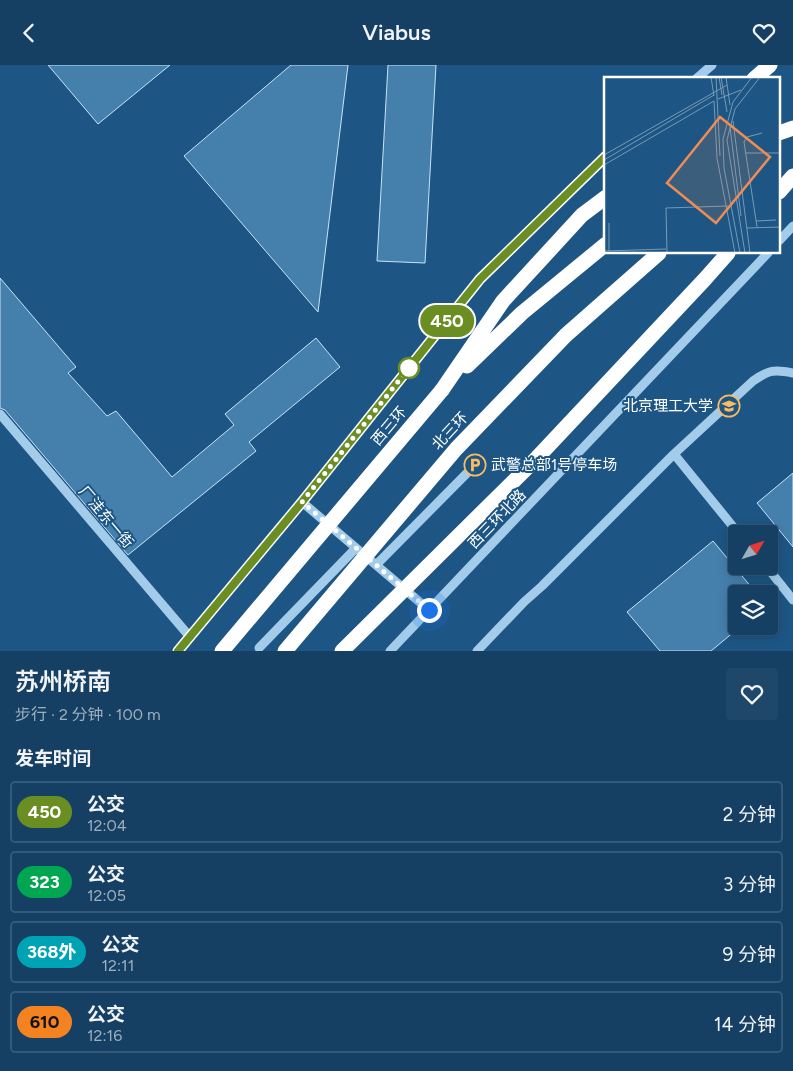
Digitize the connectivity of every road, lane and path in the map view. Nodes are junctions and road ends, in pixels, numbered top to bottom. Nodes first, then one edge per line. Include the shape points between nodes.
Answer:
1 (712, 65) edge
2 (770, 65) edge
3 (698, 77) edge
4 (756, 77) edge
5 (793, 128) edge
6 (780, 133) edge
7 (604, 158) edge
8 (793, 175) edge
9 (780, 180) edge
10 (780, 191) edge
11 (604, 198) edge
12 (793, 225) edge
13 (780, 240) edge
14 (604, 246) edge
15 (658, 254) edge
16 (727, 254) edge
17 (767, 254) edge
18 (793, 373) edge
19 (442, 390) junction
20 (0, 414) edge
21 (674, 454) junction
22 (475, 465) dead end
23 (302, 502) junction
24 (732, 525) edge
25 (356, 548) junction
26 (376, 565) junction
27 (773, 575) edge
28 (793, 600) edge
29 (429, 610) junction
30 (190, 637) junction
31 (259, 648) dead end
32 (178, 651) edge
33 (222, 651) edge
34 (285, 651) edge
35 (342, 651) edge
36 (390, 651) edge
37 (477, 651) edge

1 - 3 street
2 - 4 highway
5 - 6 highway
7 - 23 street via 480,279
8 - 9 highway
8 - 10 highway
11 - 19 highway via 582,215 503,301
12 - 13 street
14 - 19 highway, 西三环 via 522,313
15 - 34 highway, 北三环, bridge via 566,335 456,449
16 - 35 highway, bridge via 534,461
17 - 29 street, 西三环北路
18 - 21 street via 766,372
19 - 33 highway, 西三环, bridge
20 - 30 street, 厂洼东一街
21 - 24 street
21 - 37 street
22 - 26 street
23 - 25 street
23 - 30 street
25 - 26 street
25 - 31 street
26 - 29 street
27 - 28 street
29 - 36 street, 西三环北路
30 - 32 street

